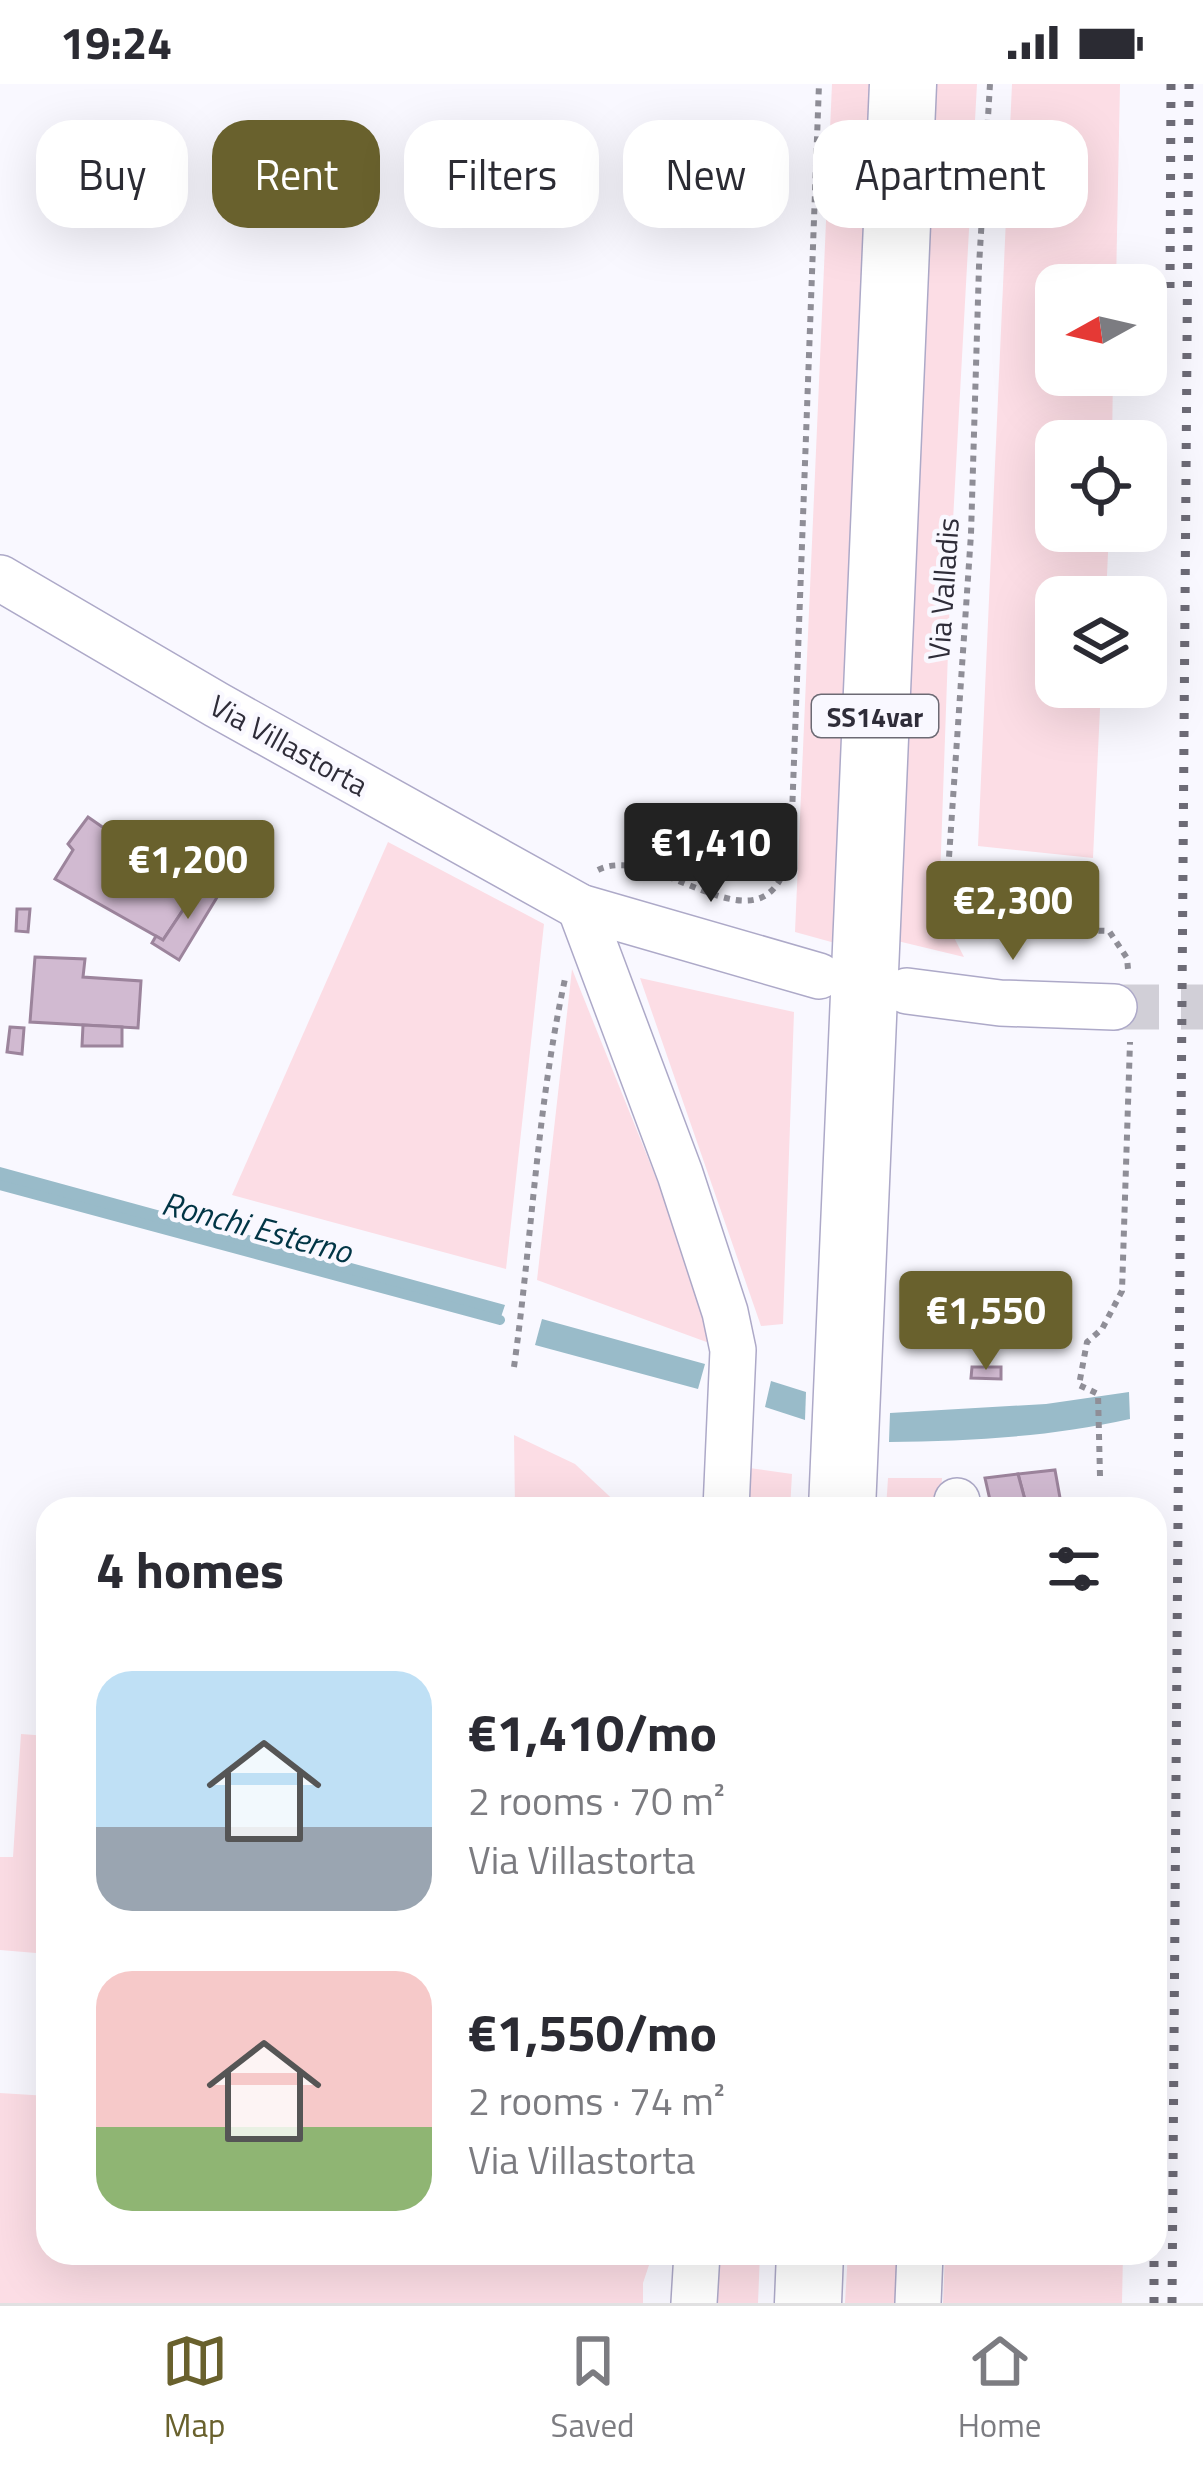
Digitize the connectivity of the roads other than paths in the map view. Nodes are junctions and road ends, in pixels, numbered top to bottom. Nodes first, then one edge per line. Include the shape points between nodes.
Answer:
1 (903, 84) edge
2 (0, 578) edge
3 (580, 907) junction
4 (820, 976) dead end
5 (907, 991) dead end
6 (1124, 1008) tunnel mouth
7 (842, 1495) edge
8 (727, 1497) edge
9 (696, 2265) edge
10 (810, 2265) edge
11 (920, 2265) edge
12 (694, 2303) edge
13 (808, 2303) edge
14 (918, 2303) edge

1 - 7 highway, SS14var
2 - 3 street, Via Villastorta
3 - 4 street, Via Villastorta
3 - 8 street via 710,1259 733,1350
5 - 6 street
9 - 12 street
10 - 13 highway
11 - 14 street

